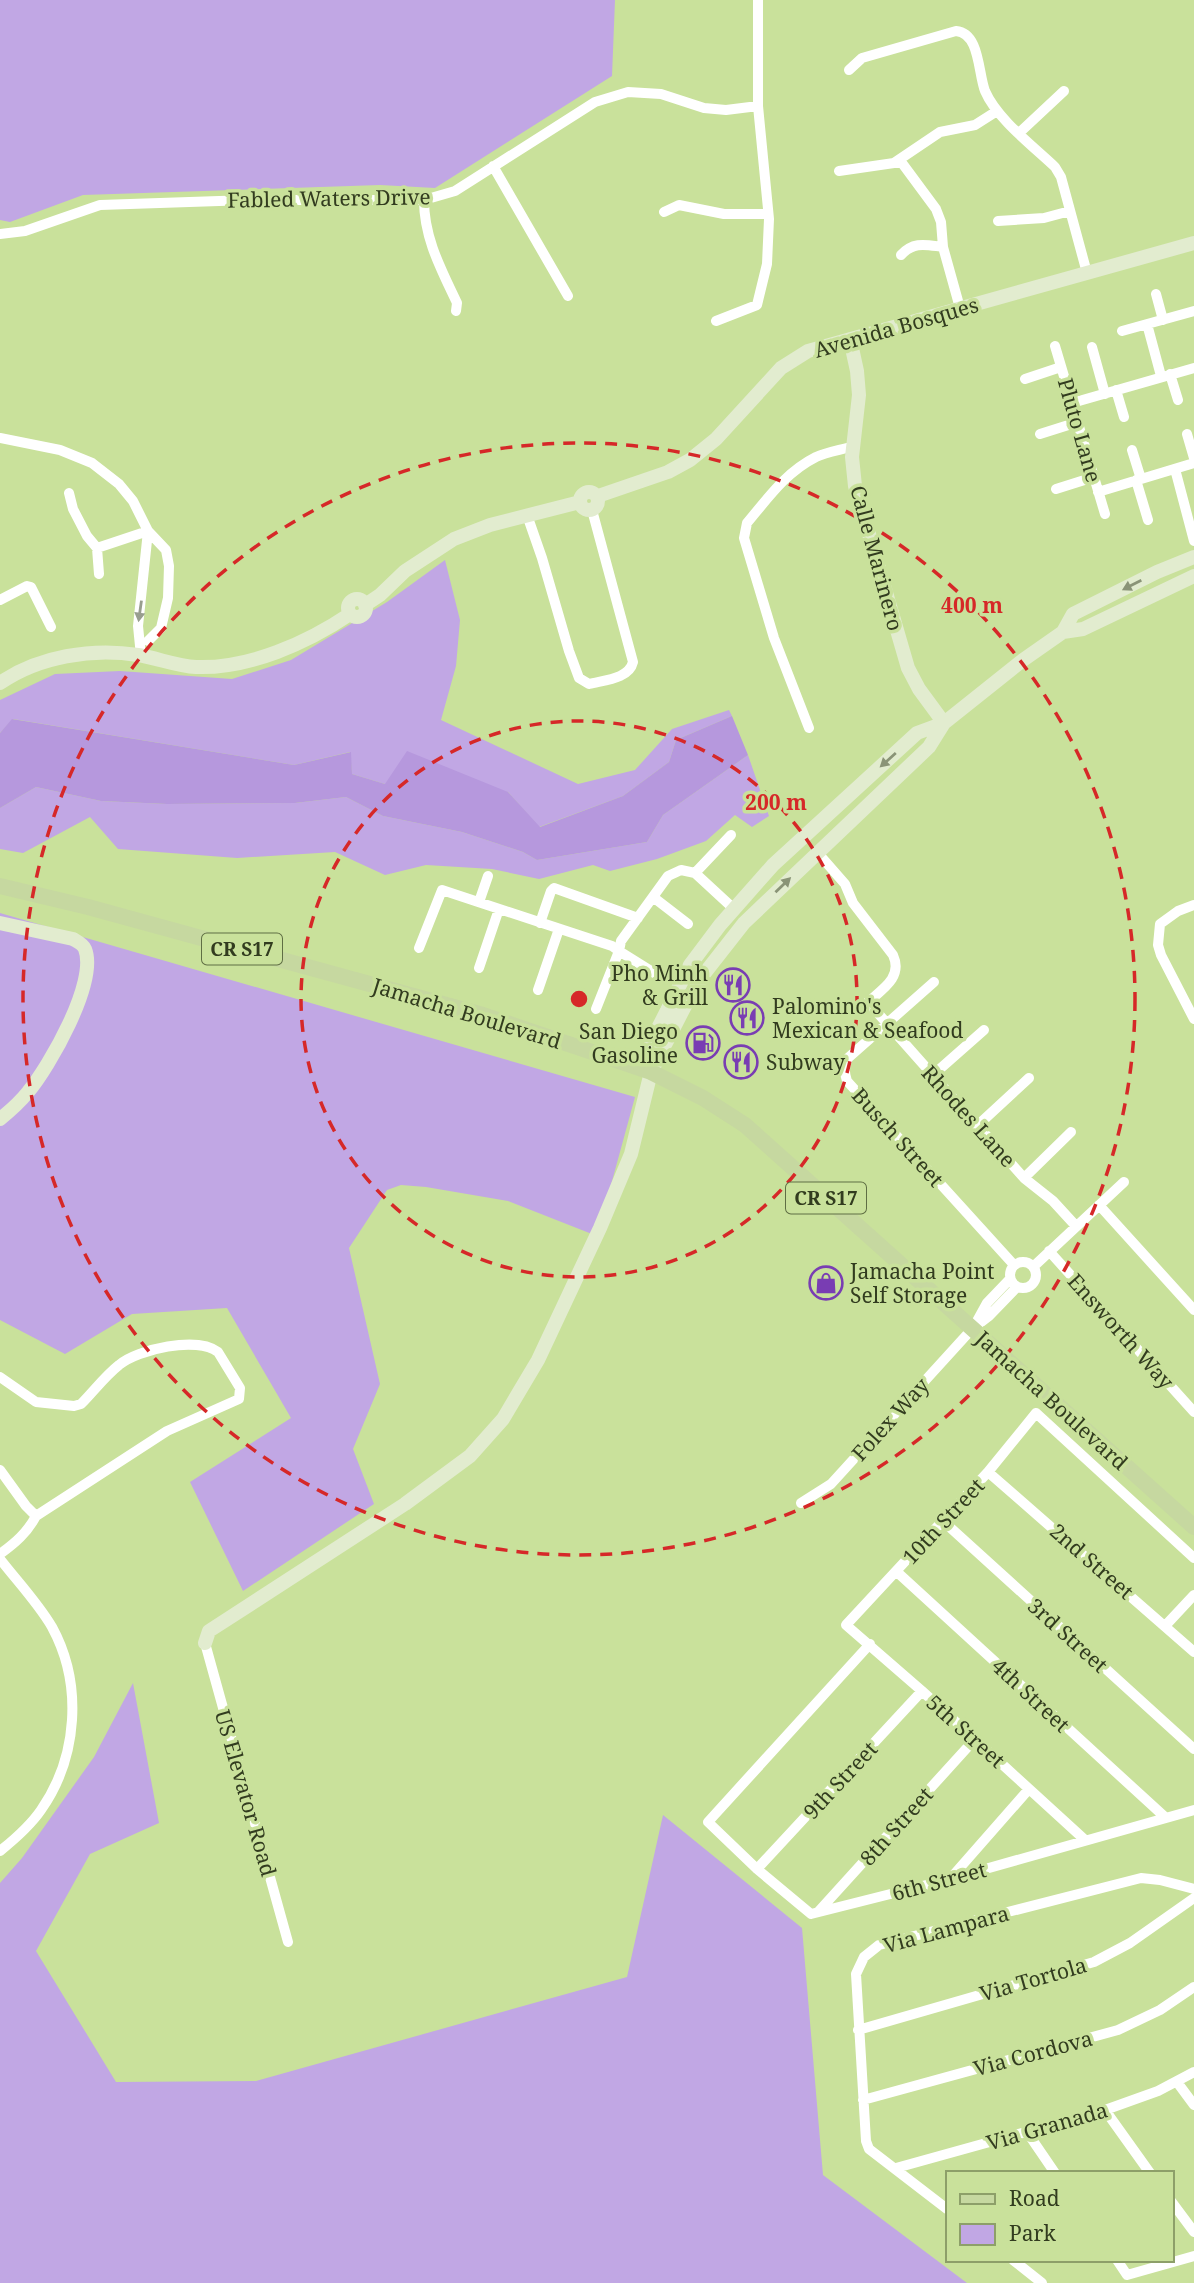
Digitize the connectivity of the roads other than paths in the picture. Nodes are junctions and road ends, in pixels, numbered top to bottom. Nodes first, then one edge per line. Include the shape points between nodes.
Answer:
1 (758, 0) edge
2 (849, 70) dead end
3 (1064, 91) dead end
4 (758, 106) junction
5 (997, 111) junction
6 (1020, 133) junction
7 (894, 163) junction
8 (494, 166) junction
9 (839, 171) dead end
10 (424, 200) junction
11 (1070, 211) junction
12 (664, 212) dead end
13 (768, 214) junction
14 (998, 221) dead end
15 (0, 234) edge
16 (1194, 243) edge
17 (943, 247) junction
18 (901, 255) dead end
19 (1087, 273) junction
20 (1156, 294) dead end
21 (568, 296) dead end
22 (960, 308) junction
23 (456, 311) dead end
24 (1194, 311) edge
25 (1163, 320) junction
26 (716, 321) dead end
27 (1147, 324) junction
28 (1122, 331) dead end
29 (850, 339) junction
30 (1055, 346) dead end
31 (1092, 347) dead end
32 (1061, 367) junction
33 (1194, 368) edge
34 (1166, 375) junction
35 (1025, 379) dead end
36 (1110, 392) junction
37 (1178, 400) dead end
38 (1072, 404) junction
39 (1124, 417) dead end
40 (1078, 422) junction
41 (1187, 433) dead end
42 (1040, 434) dead end
43 (0, 438) edge
44 (854, 446) junction
45 (1132, 450) dead end
46 (1194, 461) edge
47 (1175, 469) junction
48 (1094, 477) junction
49 (1138, 480) junction
50 (1056, 489) dead end
51 (1098, 492) junction
52 (69, 493) dead end
53 (590, 503) junction
54 (1105, 514) dead end
55 (527, 515) junction
56 (1148, 520) dead end
57 (148, 531) junction
58 (1194, 541) edge
59 (97, 548) junction
60 (1194, 557) edge
61 (1194, 567) edge
62 (99, 574) dead end
63 (1194, 576) edge
64 (1168, 587) junction
65 (0, 600) edge
66 (51, 628) dead end
67 (1063, 632) junction
68 (141, 656) junction
69 (0, 683) edge
70 (944, 723) junction
71 (809, 728) dead end
72 (860, 785) junction
73 (731, 835) dead end
74 (817, 852) junction
75 (695, 873) junction
76 (488, 876) dead end
77 (0, 887) edge
78 (653, 897) junction
79 (479, 902) junction
80 (1194, 905) edge
81 (499, 909) junction
82 (734, 909) junction
83 (638, 918) junction
84 (0, 923) edge
85 (540, 923) junction
86 (688, 924) dead end
87 (559, 929) junction
88 (419, 948) dead end
89 (619, 951) junction
90 (479, 968) dead end
91 (708, 968) junction
92 (659, 976) dead end
93 (934, 982) dead end
94 (538, 990) dead end
95 (596, 1009) dead end
96 (1194, 1019) edge
97 (887, 1023) junction
98 (984, 1030) dead end
99 (651, 1072) junction
100 (933, 1076) junction
101 (1029, 1078) dead end
102 (0, 1118) edge
103 (977, 1126) junction
104 (1071, 1132) dead end
105 (1024, 1178) junction
106 (1124, 1182) dead end
107 (1099, 1205) junction
108 (1075, 1225) junction
109 (1049, 1251) junction
110 (1014, 1265) junction
111 (1033, 1266) junction
112 (1013, 1283) junction
113 (1194, 1310) edge
114 (972, 1329) junction
115 (0, 1377) edge
116 (1194, 1412) edge
117 (0, 1470) edge
118 (988, 1472) junction
119 (801, 1503) dead end
120 (36, 1516) junction
121 (943, 1521) junction
122 (1194, 1527) edge
123 (0, 1557) edge
124 (1194, 1558) edge
125 (897, 1572) junction
126 (1194, 1595) edge
127 (846, 1625) joint
128 (1165, 1626) junction
129 (205, 1643) joint
130 (870, 1644) junction
131 (1194, 1652) edge
132 (922, 1691) junction
133 (975, 1739) junction
134 (1194, 1749) edge
135 (1029, 1789) junction
136 (1194, 1810) edge
137 (1166, 1818) junction
138 (1085, 1840) junction
139 (0, 1852) edge
140 (757, 1869) junction
141 (950, 1879) junction
142 (1194, 1889) edge
143 (1194, 1898) edge
144 (818, 1912) junction
145 (288, 1942) dead end
146 (1194, 1987) edge
147 (858, 2030) junction
148 (1194, 2072) edge
149 (1177, 2082) junction
150 (863, 2100) junction
151 (1194, 2105) edge
152 (1105, 2110) junction
153 (1027, 2132) junction
154 (896, 2168) junction
155 (1054, 2171) edge
156 (1149, 2171) edge
157 (1173, 2204) edge
158 (946, 2207) edge
159 (1194, 2232) edge
160 (1194, 2256) edge
161 (1016, 2262) edge
162 (1118, 2262) edge
163 (1172, 2262) edge
164 (1173, 2262) edge
165 (1042, 2283) edge

1 - 4 street
2 - 5 street via 862,58 962,32 972,39 985,91
3 - 6 street
4 - 8 street, Fabled Waters Drive via 704,108 661,94 628,92 595,102
4 - 13 street
5 - 6 street
5 - 7 street via 975,125 940,132
6 - 11 street via 1055,167
7 - 9 street
7 - 17 street via 902,163 936,209
8 - 10 street, Fabled Waters Drive via 455,191
8 - 21 street
10 - 15 street, Fabled Waters Drive via 100,205 25,231
10 - 23 street via 429,242 457,303
11 - 14 street
11 - 19 street
12 - 13 street via 679,205 724,215
13 - 26 street via 767,264 757,305
16 - 19 street, Avenida Bosques
17 - 18 street via 919,244
17 - 22 street
19 - 22 street, Avenida Bosques
20 - 25 street
22 - 29 street, Avenida Bosques
24 - 25 street
25 - 27 street
27 - 28 street
27 - 34 street
29 - 44 street, Calle Marinero via 859,395
29 - 53 street, Avenida Bosques via 808,351 781,368 716,439 690,460
30 - 32 street, Pluto Lane
31 - 36 street
32 - 35 street
32 - 38 street, Pluto Lane
33 - 34 street
34 - 36 street
34 - 37 street
36 - 38 street
36 - 39 street
38 - 40 street, Pluto Lane
40 - 42 street
40 - 48 street, Pluto Lane
41 - 46 street
43 - 57 street via 60,450 92,463 119,484
44 - 70 street, Calle Marinero via 855,486 908,668
44 - 71 street via 818,456 794,471 744,531 774,638
45 - 49 street
46 - 47 street
47 - 49 street
47 - 58 street
48 - 50 street
48 - 51 street, Pluto Lane
49 - 51 street
49 - 56 street
51 - 54 street, Pluto Lane
52 - 59 street via 73,509
53 - 55 street, Avenida Bosques
53 - 55 street via 633,662 625,674 589,684 579,678 569,651
55 - 68 street, Avenida Bosques via 454,539 405,571 365,605 361,616 350,614 284,649 232,664 195,667
57 - 59 street
57 -> 68 street via 138,626
57 - 68 street via 166,550 169,566
59 - 62 street
60 -> 67 street via 1073,614
61 - 64 street via 1178,574
63 - 64 street
64 - 67 street via 1083,629
65 - 66 street via 31,587
67 - 70 street
68 - 69 street via 114,652 60,657 17,671
70 -> 72 street via 917,733
70 - 74 street via 929,747
72 - 74 street via 853,805 819,836 814,846
72 - 82 street via 773,865
73 - 75 street
91 -> 74 street via 744,923
74 - 97 street, Rhodes Lane via 894,955 897,973 868,1002
75 - 78 street via 681,870 668,876
75 - 82 street
76 - 79 street
77 - 99 main road, Jamacha Boulevard / CR S17 via 470,1012
78 - 83 street
78 - 86 street
79 - 81 street
79 - 88 street via 442,890
80 - 96 street via 1160,924 1158,945
81 - 85 street
81 - 90 street
82 - 91 street via 733,919 709,953
82 - 99 street via 690,965 676,991 651,1042
83 - 85 street via 554,888
83 - 89 street
84 - 102 street via 73,939 86,951 72,1022 27,1093
85 - 87 street
87 - 89 street
87 - 94 street
89 - 92 street
89 - 95 street
91 - 99 street
93 - 97 street, Busch Street
97 - 100 street, Rhodes Lane
97 - 110 street, Busch Street via 848,1058 846,1081
98 - 100 street
99 - 114 main road, Jamacha Boulevard / CR S17 via 745,1125
99 - 129 street via 631,1154 616,1191 538,1360 503,1419 470,1456 209,1632
100 - 103 street, Rhodes Lane
101 - 103 street
103 - 105 street, Rhodes Lane
104 - 105 street
105 - 108 street, Rhodes Lane
106 - 107 street
107 - 108 street
107 - 113 street
108 - 109 street
109 - 111 street
109 - 116 street, Ensworth Way
110 - 111 street via 1024,1262
110 - 112 street via 1009,1274
111 - 112 street via 1035,1281 1027,1288
112 - 114 street, Folex Way via 986,1303
114 - 119 street, Folex Way via 831,1484
114 - 122 main road, Jamacha Boulevard / CR S17
115 - 120 street via 36,1402 74,1406 123,1362 154,1349 192,1345 218,1352 240,1388 239,1399 167,1431
117 - 120 street
118 - 121 street, 10th Street
118 - 124 street, 10th Street via 1036,1413
118 - 128 street, 2nd Street
120 - 123 street via 31,1527
121 - 125 street, 10th Street
121 - 134 street, 3rd Street
123 - 139 street via 53,1629 68,1675 73,1713 68,1750 55,1787 35,1819
125 - 127 street, 10th Street
125 - 137 street, 4th Street
126 - 128 street
127 - 130 street, 5th Street
128 - 131 street, 2nd Street
129 - 145 street, US Elevator Road
130 - 132 street, 5th Street
130 - 140 street via 708,1822
132 - 133 street, 5th Street
132 - 140 street, 9th Street
133 - 135 street, 5th Street
133 - 144 street, 8th Street
135 - 138 street, 5th Street
135 - 141 street
136 - 137 street, 6th Street
137 - 138 street, 6th Street
138 - 141 street, 6th Street
140 - 144 street via 803,1909
141 - 144 street, 6th Street
142 - 147 street, Via Lampara via 1141,1878 879,1945 864,1957 856,1974
143 - 147 street, Via Tortola via 1094,1962
146 - 150 street, Via Cordova via 1118,2030
147 - 150 street, Via Lampara
148 - 149 street, Via Granada
149 - 151 street
149 - 152 street, Via Granada
150 - 154 street, Via Lampara via 869,2149
152 - 153 street, Via Granada
152 - 156 street
153 - 154 street, Via Granada
153 - 155 street
154 - 158 street, Via Lampara
157 - 159 street
160 - 164 street
161 - 165 street
162 - 163 street via 1127,2274

